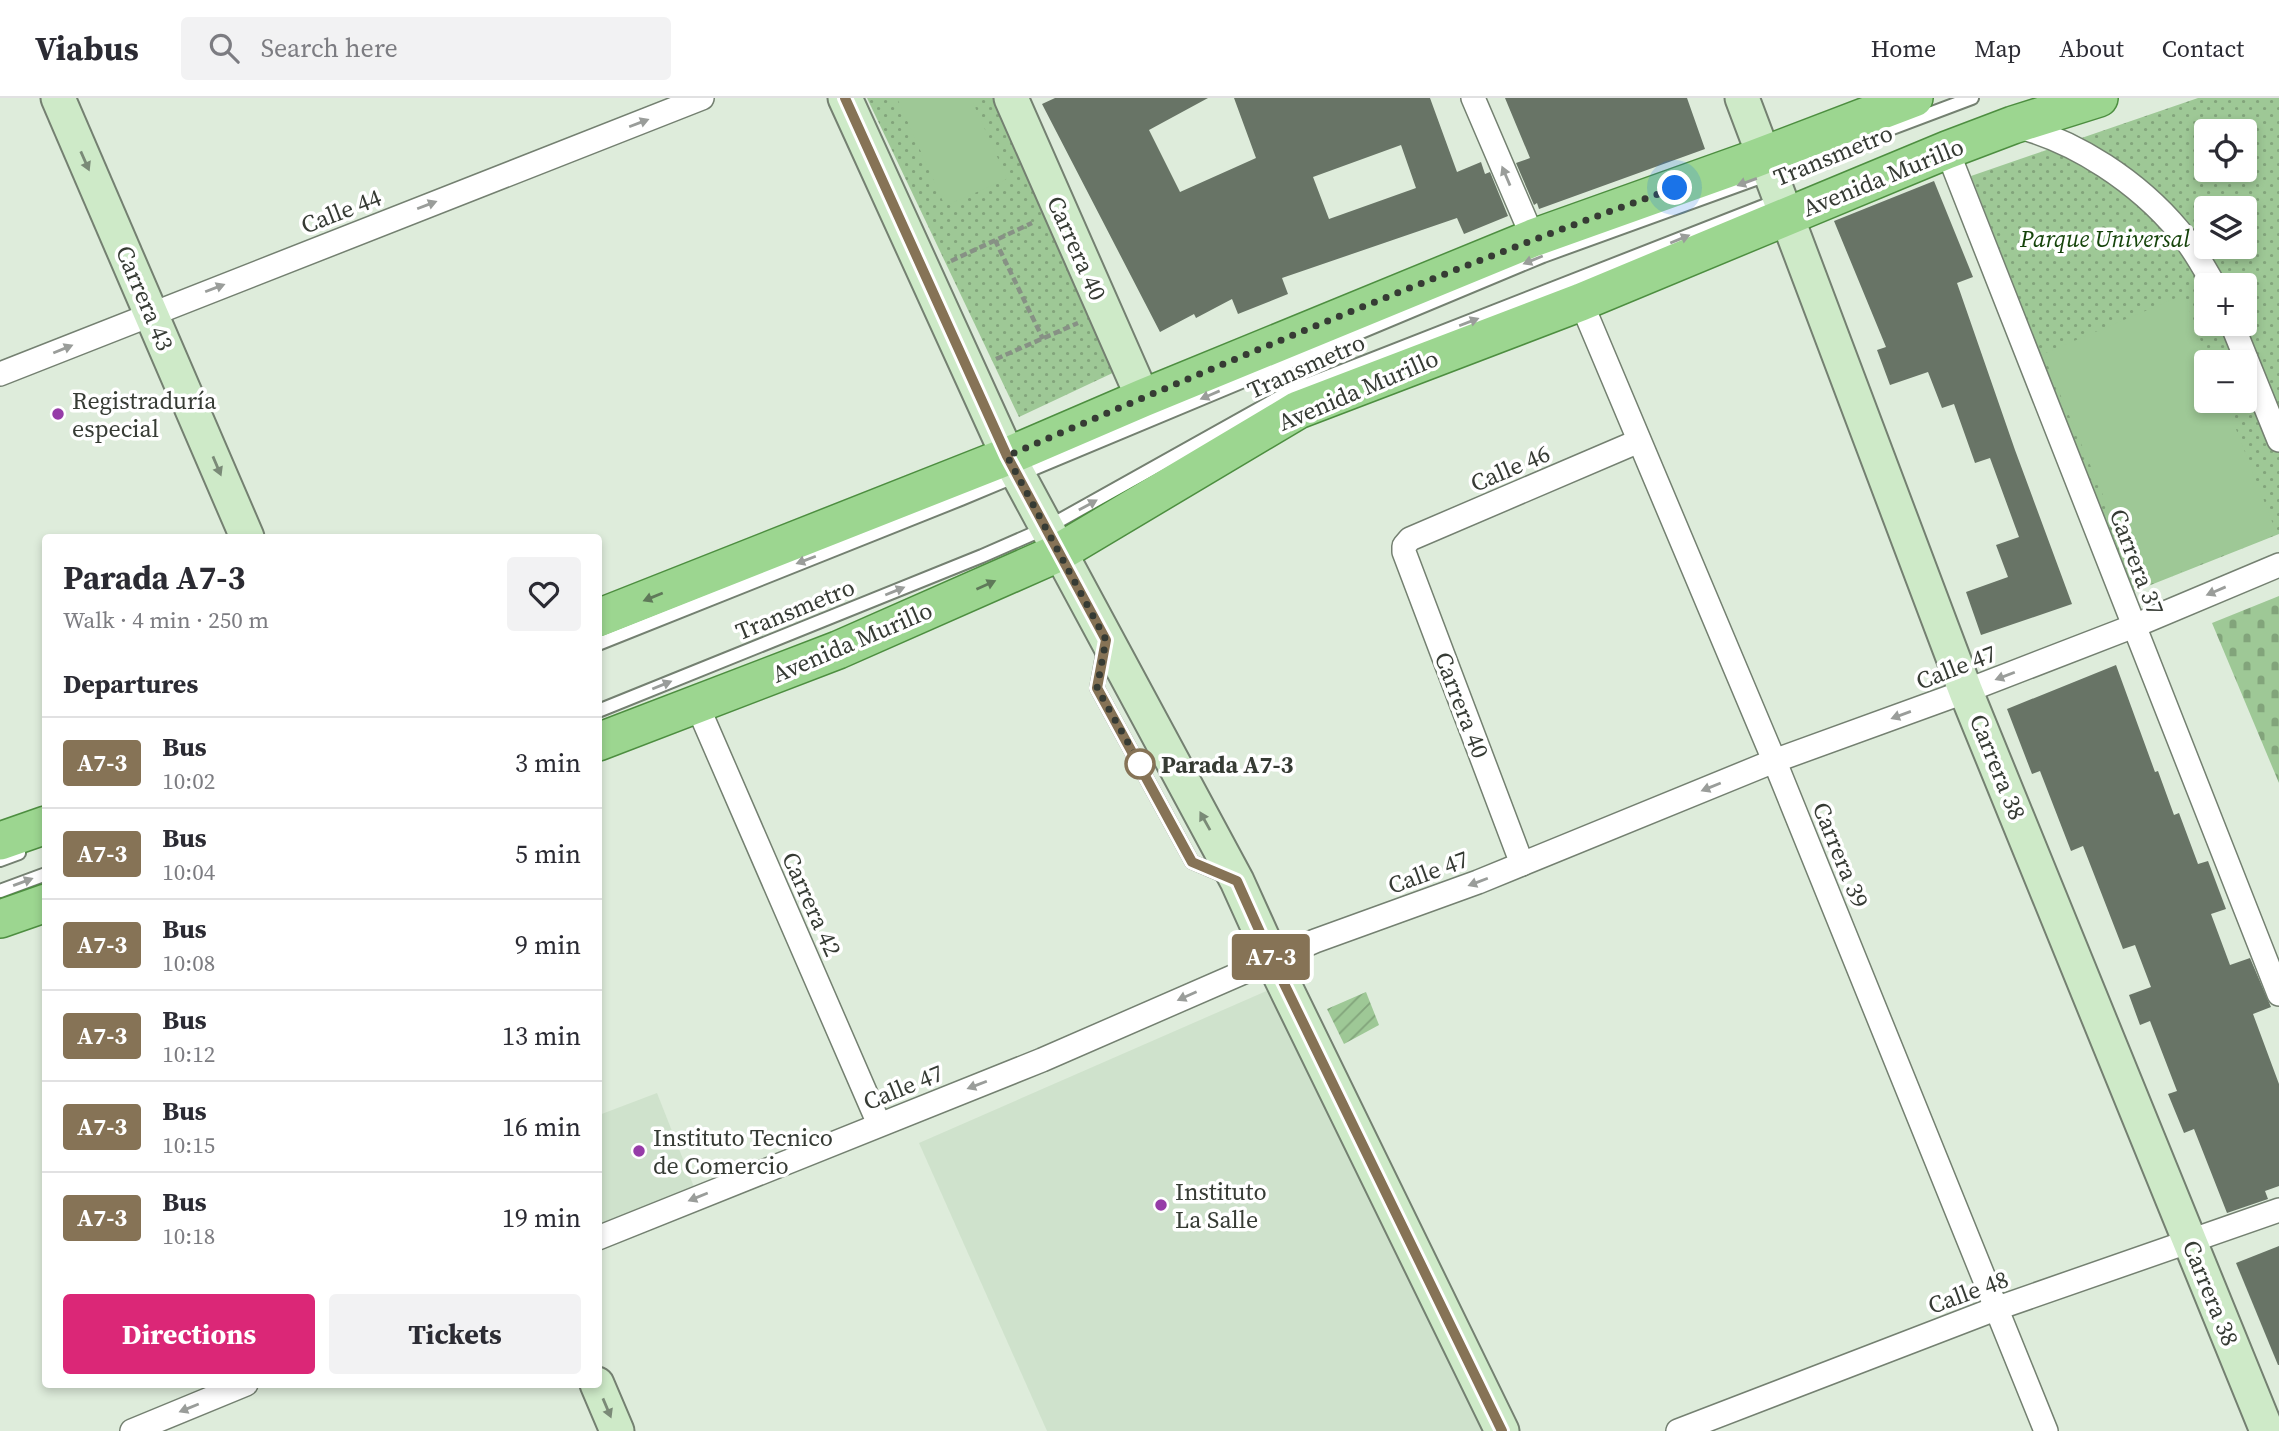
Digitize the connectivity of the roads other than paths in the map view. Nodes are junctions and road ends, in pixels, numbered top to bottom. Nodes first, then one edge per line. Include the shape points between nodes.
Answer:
1 (58, 98) edge
2 (702, 98) edge
3 (845, 98) edge
4 (1011, 98) edge
5 (1472, 98) edge
6 (1742, 98) edge
7 (1914, 98) edge
8 (1972, 98) edge
9 (2099, 98) edge
10 (2013, 125) junction
11 (1947, 150) junction
12 (1780, 188) junction
13 (1533, 238) junction
14 (2207, 273) edge
15 (1581, 302) junction
16 (151, 313) junction
17 (2237, 336) edge
18 (0, 374) edge
19 (1143, 398) junction
20 (2279, 440) edge
21 (1639, 441) junction
22 (1013, 466) junction
23 (246, 534) edge
24 (1052, 540) junction
25 (1404, 546) joint
26 (2279, 565) edge
27 (602, 617) edge
28 (2134, 626) junction
29 (602, 643) edge
30 (1966, 692) junction
31 (697, 705) junction
32 (602, 709) edge
33 (602, 741) edge
34 (1774, 761) junction
35 (27, 837) edge
36 (0, 860) edge
37 (1522, 864) junction
38 (42, 875) edge
39 (0, 891) edge
40 (42, 904) edge
41 (0, 919) edge
42 (1272, 959) junction
43 (2279, 994) edge
44 (878, 1124) junction
45 (2279, 1210) edge
46 (602, 1236) edge
47 (2190, 1241) junction
48 (1995, 1309) junction
49 (236, 1388) edge
50 (599, 1388) edge
51 (132, 1431) edge
52 (617, 1431) edge
53 (1503, 1431) edge
54 (1678, 1431) edge
55 (2046, 1431) edge
56 (2267, 1431) edge

1 -> 16 street, Carrera 43
16 -> 2 street, Calle 44
3 - 22 street
4 - 19 street, Carrera 40
13 -> 5 street
6 - 12 street, Carrera 38
7 - 12 main road, Avenida Murillo
8 - 12 lane, Transmetro
9 - 10 main road, Avenida Murillo
10 - 11 main road, Avenida Murillo
10 - 14 street via 2063,141 2114,172 2177,229
11 - 12 main road, Avenida Murillo
11 - 28 street, Carrera 37
12 - 13 main road, Avenida Murillo
12 - 15 main road, Avenida Murillo
12 -> 22 lane, Transmetro via 1543,256
24 -> 12 lane, Transmetro via 1290,391
12 - 30 street, Carrera 38
13 - 19 main road, Avenida Murillo
15 - 21 street, Carrera 39
15 - 24 main road, Avenida Murillo via 1298,410
18 -> 16 street, Calle 44
16 -> 23 street, Carrera 43
17 - 20 street
19 - 22 main road, Avenida Murillo
21 - 25 street, Calle 46 via 1410,539
21 - 34 street, Carrera 39
22 - 24 street
22 -> 27 main road, Avenida Murillo
22 -> 29 lane, Transmetro
31 -> 24 main road, Avenida Murillo via 838,650
32 -> 24 lane, Transmetro via 982,556
42 -> 24 street via 1237,881
25 - 37 street, Carrera 40
26 -> 28 street, Calle 47
28 -> 30 street, Calle 47
28 - 43 street, Carrera 37
30 -> 34 street, Calle 47
30 - 47 street, Carrera 38
31 - 33 main road, Avenida Murillo
31 - 44 street, Carrera 42
34 -> 37 street, Calle 47
34 - 48 street, Carrera 39
35 - 36 lane
37 -> 42 street, Calle 47
39 -> 38 lane
40 - 41 main road
42 -> 44 street, Calle 47 via 1042,1060
42 - 53 street
44 -> 46 street, Calle 47
45 - 47 street, Calle 48
47 - 48 street, Calle 48
47 - 56 street, Carrera 38
48 - 54 street, Calle 48
48 - 55 street, Carrera 39
49 -> 51 street
50 -> 52 street

